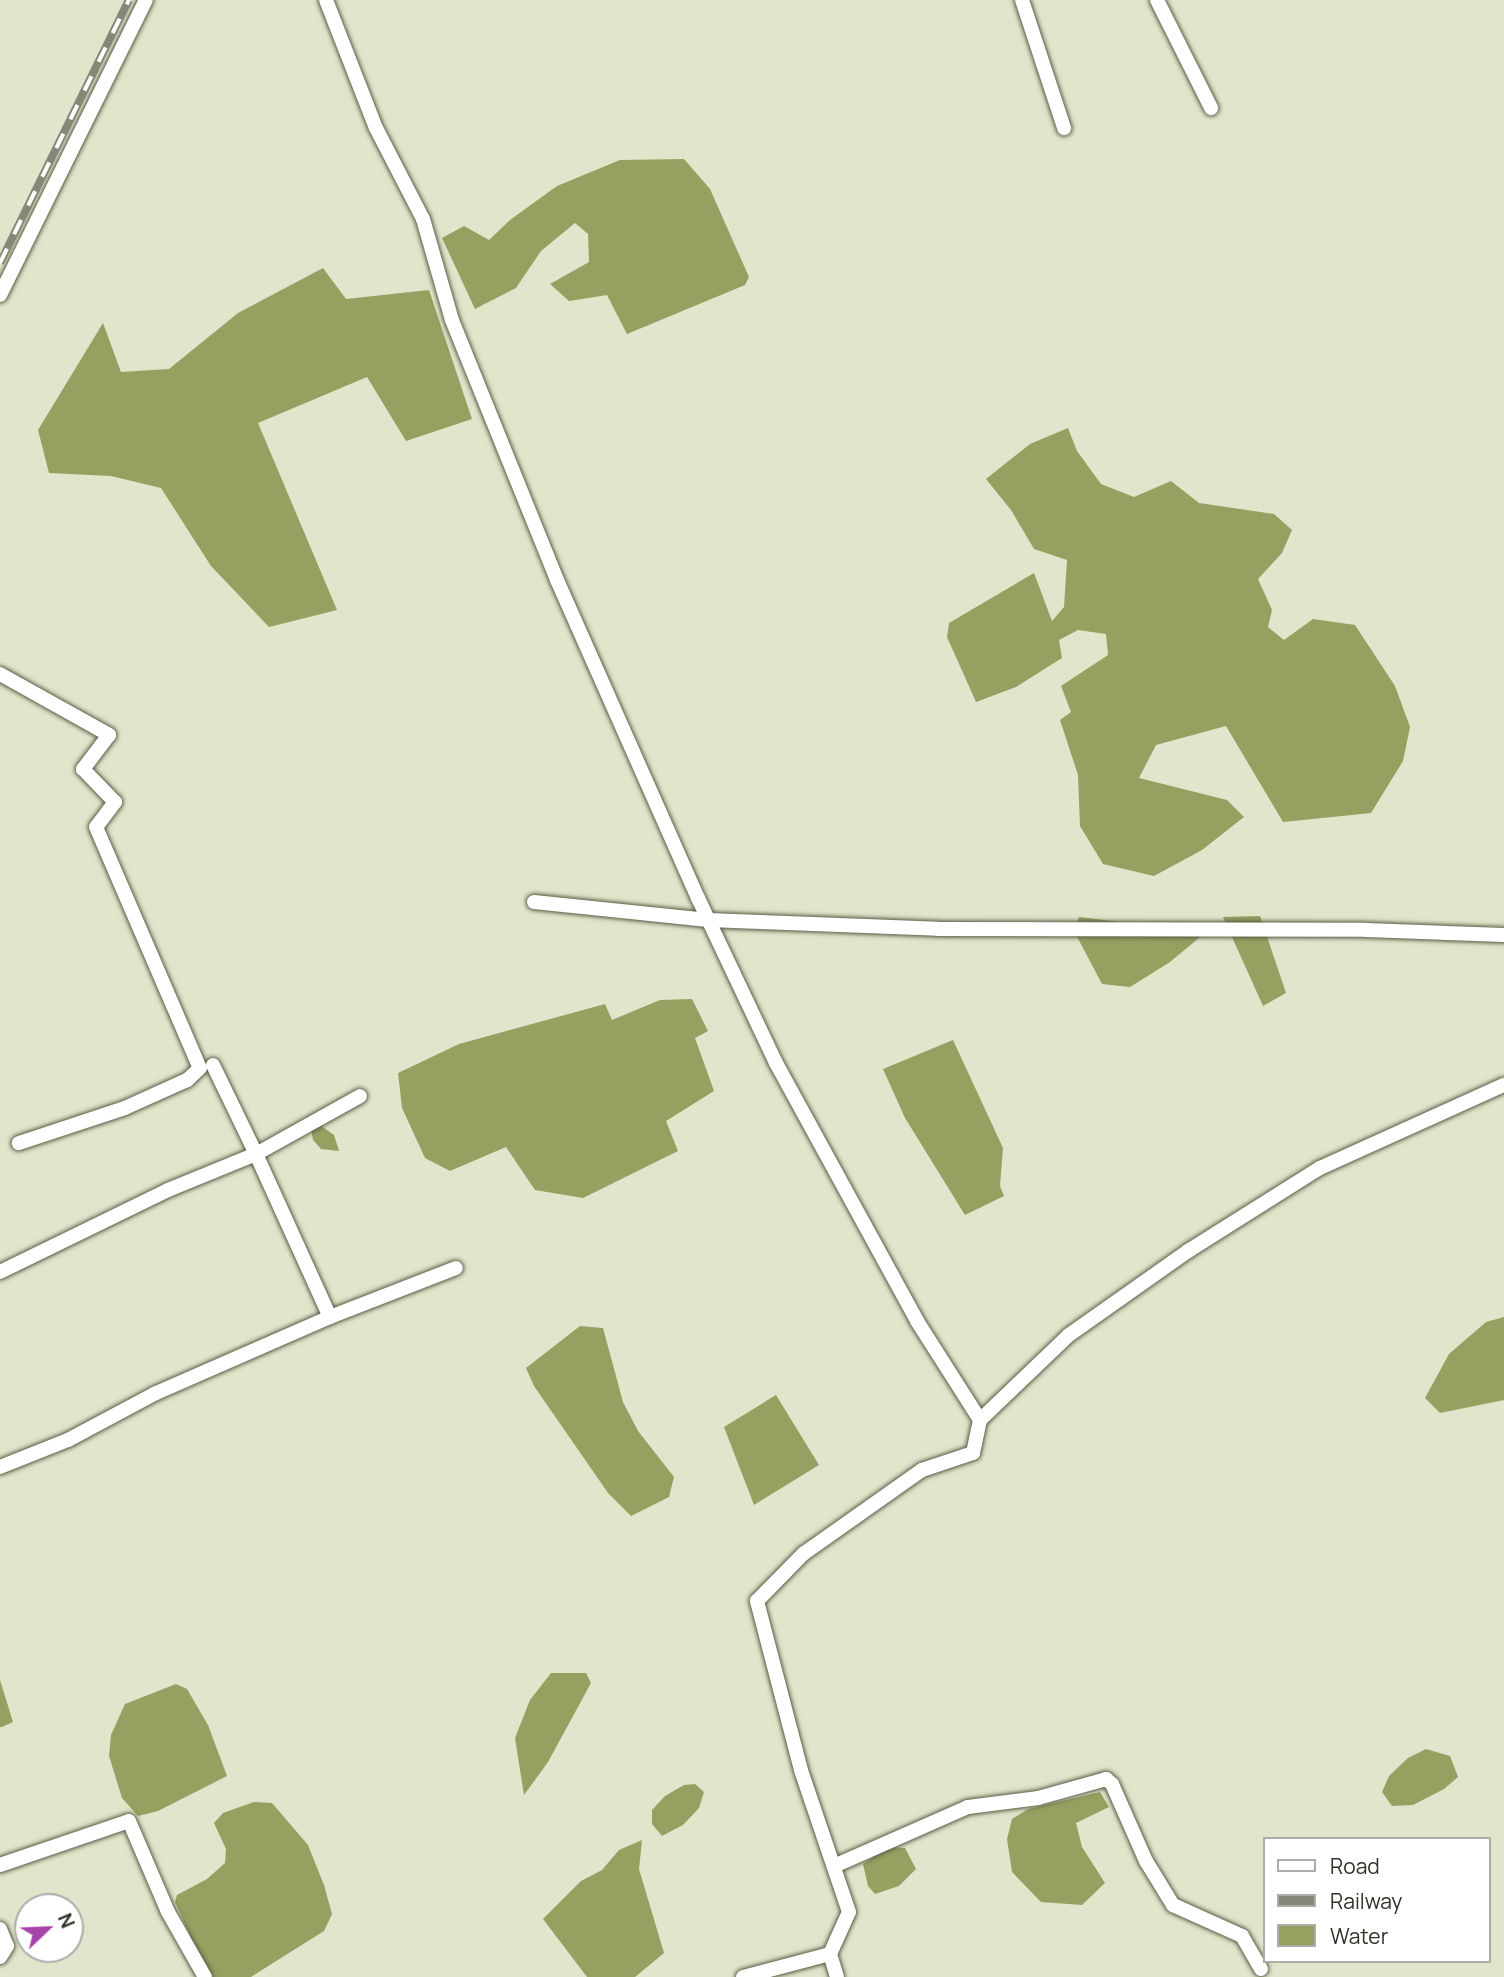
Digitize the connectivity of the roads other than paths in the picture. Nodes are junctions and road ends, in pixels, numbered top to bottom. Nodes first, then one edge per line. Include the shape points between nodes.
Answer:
1 (146, 0) edge
2 (326, 0) edge
3 (1022, 0) edge
4 (1157, 0) edge
5 (1211, 108) dead end
6 (1064, 128) dead end
7 (0, 295) edge
8 (0, 674) edge
9 (534, 902) dead end
10 (708, 920) junction
11 (1504, 935) edge
12 (213, 1065) dead end
13 (1504, 1085) edge
14 (360, 1096) dead end
15 (19, 1143) dead end
16 (256, 1154) junction
17 (456, 1268) dead end
18 (0, 1272) edge
19 (330, 1317) junction
20 (980, 1420) junction
21 (0, 1467) edge
22 (0, 1865) edge
23 (834, 1866) junction
24 (0, 1929) edge
25 (830, 1954) junction
26 (0, 1957) edge
27 (1261, 1969) dead end
28 (205, 1977) edge
29 (743, 1977) edge
30 (837, 1977) edge

1 - 7 street
2 - 10 street via 376,128 423,219 452,320 557,580
3 - 6 street
4 - 5 street
8 - 15 street via 109,735 83,769 115,802 96,827 200,1068 187,1080 125,1108
9 - 10 street
10 - 11 street via 938,929
10 - 20 street via 776,1063 917,1321
12 - 16 street
13 - 20 street via 1320,1168 1188,1251 1069,1335
14 - 16 street
16 - 18 street via 168,1190
16 - 19 street
17 - 19 street
19 - 21 street via 156,1393 68,1440
20 - 23 street via 973,1453 922,1470 803,1554 757,1601 801,1770
22 - 28 street via 130,1821 168,1912
23 - 25 street via 849,1912
23 - 27 street via 968,1807 1038,1798 1106,1779 1173,1905 1242,1936
24 - 26 street via 7,1946
25 - 29 street
25 - 30 street

